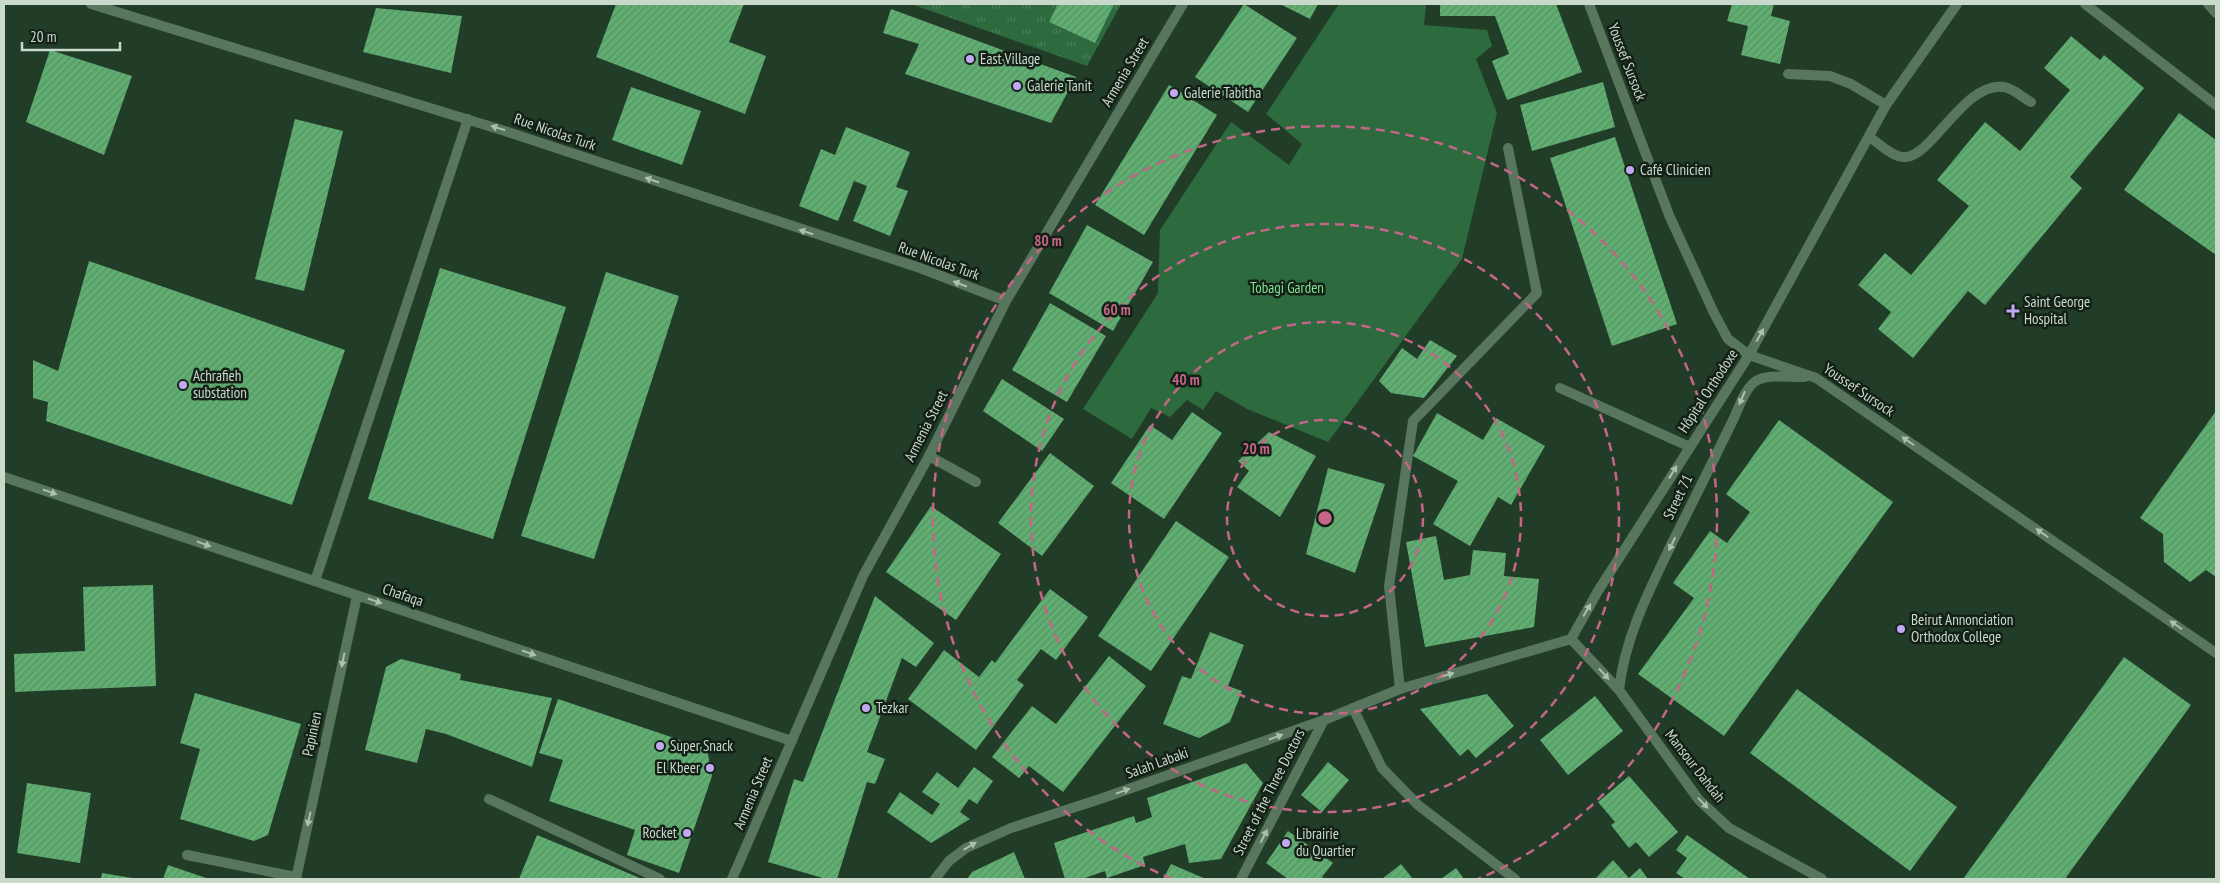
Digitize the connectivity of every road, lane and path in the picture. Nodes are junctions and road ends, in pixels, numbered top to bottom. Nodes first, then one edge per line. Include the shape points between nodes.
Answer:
1 (91, 4) edge
2 (1182, 4) edge
3 (1590, 4) edge
4 (1957, 4) edge
5 (2085, 4) edge
6 (2208, 4) edge
7 (2216, 13) edge
8 (1788, 74) dead end
9 (2031, 102) dead end
10 (1886, 105) junction
11 (2216, 106) edge
12 (468, 119) junction
13 (1869, 136) junction
14 (1508, 148) dead end
15 (1006, 301) junction
16 (1749, 355) junction
17 (1816, 378) junction
18 (1560, 388) dead end
19 (1690, 446) junction
20 (929, 456) junction
21 (4, 477) edge
22 (976, 482) dead end
23 (315, 581) junction
24 (357, 596) junction
25 (1571, 639) junction
26 (2216, 653) edge
27 (1400, 689) junction
28 (1619, 690) junction
29 (1353, 708) junction
30 (1324, 720) junction
31 (792, 741) junction
32 (489, 799) dead end
33 (187, 855) dead end
34 (296, 878) edge
35 (660, 879) edge
36 (732, 879) edge
37 (935, 879) edge
38 (1241, 879) edge
39 (1515, 879) edge
40 (1822, 879) edge

1 - 12 street, Rue Nicolas Turk
2 - 15 street, Armenia Street
3 - 16 street, Youssef Sursock via 1670,215 1694,269 1728,339
4 - 10 street, Hôpital Orthodoxe
5 - 11 street
6 - 7 street
8 - 10 street via 1830,76 1852,84
9 - 13 street via 2006,87 1991,87 1972,98 1920,151 1907,157 1896,155
10 - 13 street, Hôpital Orthodoxe
15 -> 12 street, Rue Nicolas Turk via 920,268
12 - 23 street
16 -> 13 street, Hôpital Orthodoxe
14 - 27 street via 1537,293 1413,421 1388,586
15 - 20 street, Armenia Street
16 - 17 street, Youssef Sursock
16 - 19 street, Hôpital Orthodoxe
26 -> 17 street, Youssef Sursock
17 -> 28 street, Street 71 via 1767,376 1756,380 1744,392 1630,635
18 - 19 street
25 -> 19 street, Hôpital Orthodoxe
20 - 22 street
20 - 31 street, Armenia Street via 863,576
21 -> 23 street, Chafaqa
23 - 24 street, Chafaqa
24 -> 31 street, Chafaqa
24 -> 34 street, Papinien
27 -> 25 street
25 -> 28 street, Mansour Dahdah
27 - 29 street, Salah Labaki
28 -> 40 street, Mansour Dahdah via 1699,800 1715,816 1742,836
29 - 30 street, Salah Labaki
29 - 39 street via 1382,768 1418,805
37 -> 30 street, Salah Labaki via 949,861 984,838
38 -> 30 street, Street of the Three Doctors
31 - 36 street, Armenia Street
32 - 35 street
33 - 34 street

